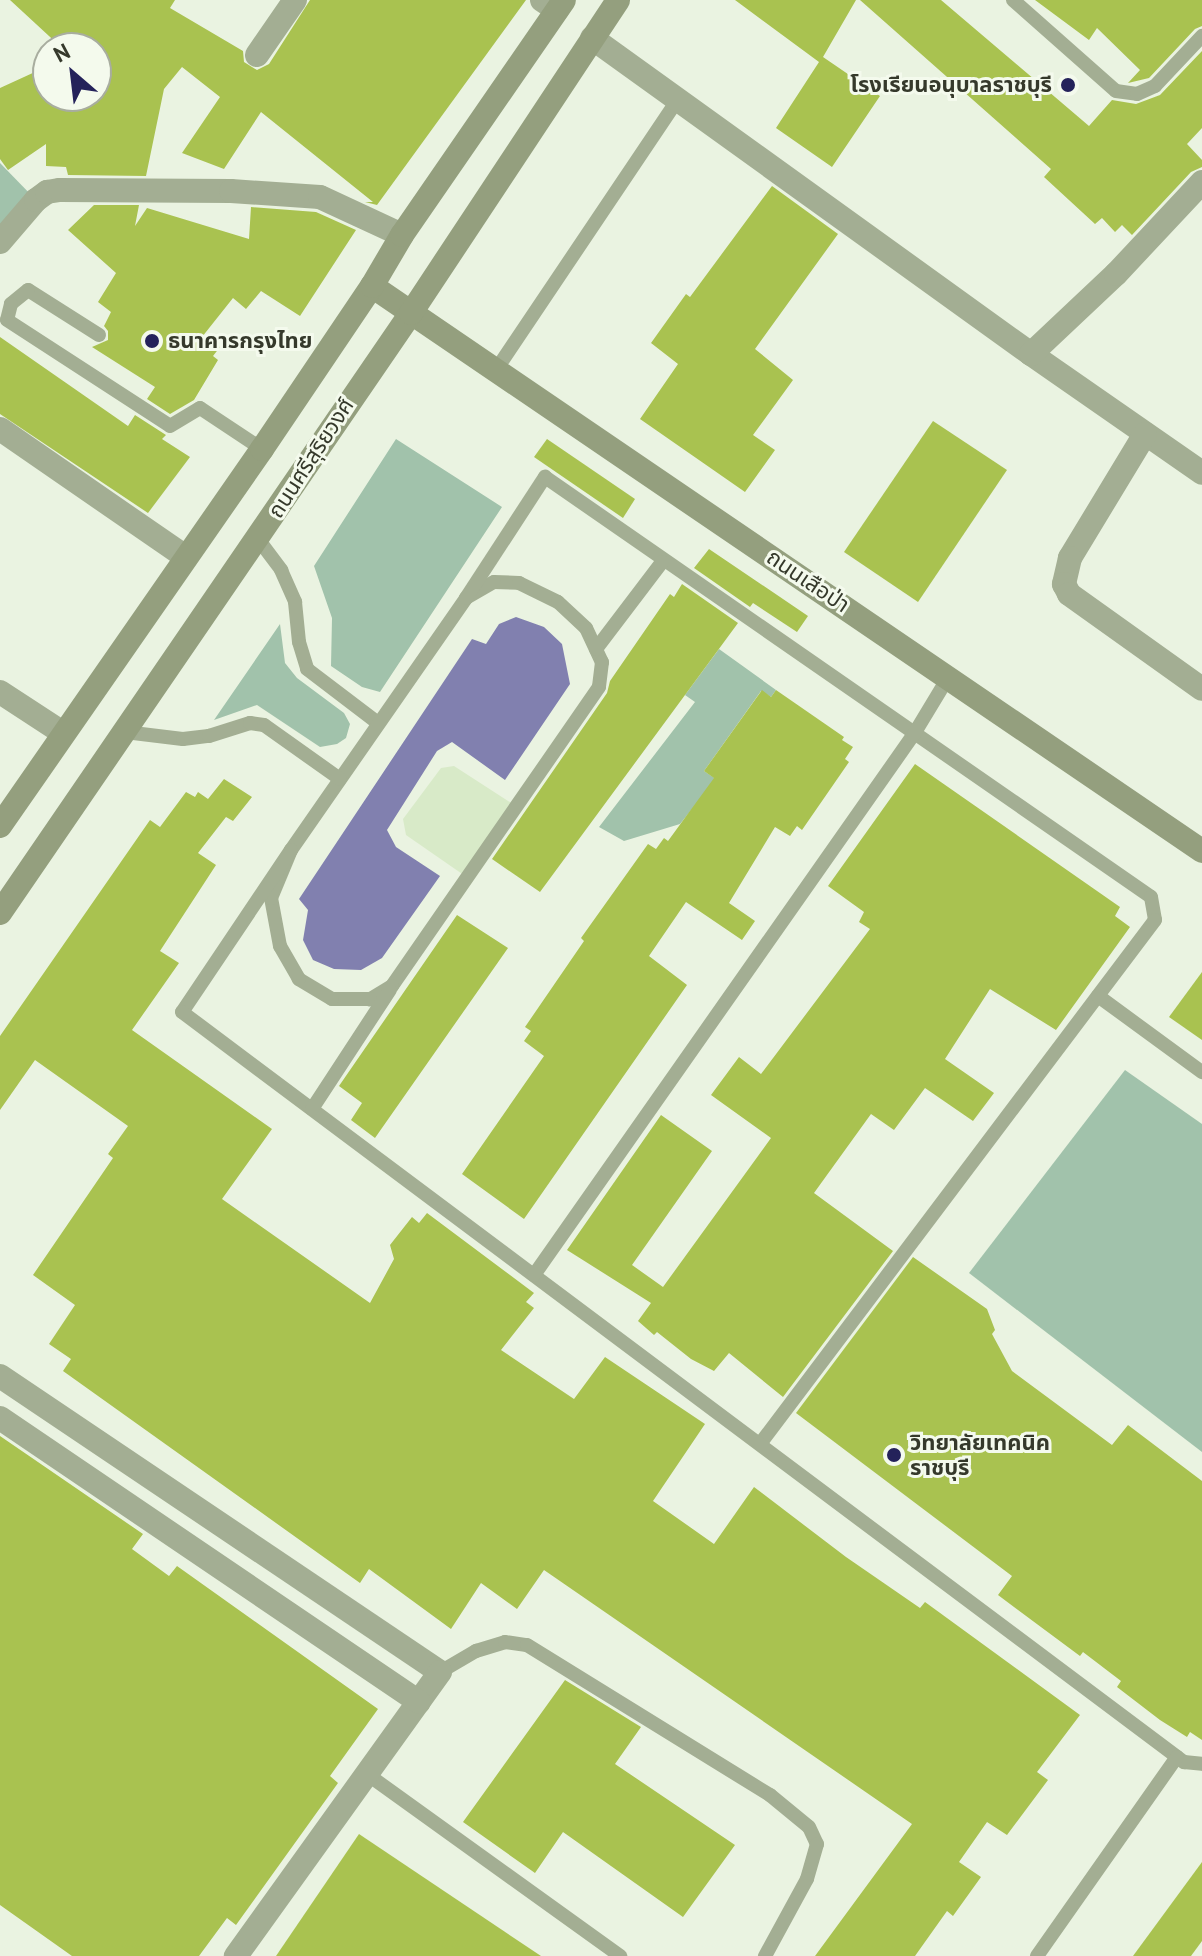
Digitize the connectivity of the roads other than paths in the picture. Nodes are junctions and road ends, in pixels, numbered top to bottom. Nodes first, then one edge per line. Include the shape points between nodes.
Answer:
1 (295, 0) edge
2 (618, 0) edge
3 (1013, 0) edge
4 (554, 3) edge
5 (1202, 36) edge
6 (592, 38) junction
7 (257, 55) dead end
8 (677, 101) junction
9 (1202, 182) edge
10 (402, 235) junction
11 (0, 242) edge
12 (372, 286) junction
13 (411, 313) junction
14 (99, 335) dead end
15 (1031, 354) junction
16 (496, 370) junction
17 (0, 429) edge
18 (1145, 434) junction
19 (262, 449) junction
20 (1202, 473) edge
21 (258, 539) junction
22 (184, 556) junction
23 (662, 562) junction
24 (466, 598) junction
25 (596, 649) junction
26 (949, 676) junction
27 (1202, 689) edge
28 (0, 692) edge
29 (378, 723) junction
30 (125, 732) junction
31 (63, 733) junction
32 (914, 734) junction
33 (340, 779) junction
34 (0, 826) edge
35 (291, 850) junction
36 (1202, 851) edge
37 (0, 913) edge
38 (392, 986) junction
39 (1098, 996) junction
40 (1202, 1072) edge
41 (312, 1109) junction
42 (534, 1275) junction
43 (0, 1376) edge
44 (0, 1418) edge
45 (760, 1444) junction
46 (197, 1507) junction
47 (176, 1537) junction
48 (440, 1672) junction
49 (419, 1702) junction
50 (1177, 1757) junction
51 (1202, 1764) edge
52 (367, 1774) junction
53 (236, 1956) edge
54 (620, 1956) edge
55 (765, 1956) edge
56 (1037, 1956) edge

1 - 7 street
2 - 6 main road, ถนนศรีสุริยวงศ์
3 - 5 lane via 1116,91 1137,94 1155,86
4 - 6 main road
4 - 10 main road, ถนนศรีสุริยวงศ์
6 - 8 street
6 - 13 main road, ถนนศรีสุริยวงศ์
8 - 15 street
8 - 16 lane
9 - 15 street
10 - 11 street via 320,197 60,190 36,200
10 - 12 main road, ถนนศรีสุริยวงศ์
12 - 13 main road, ถนนเสือป่า
12 - 19 main road, ถนนศรีสุริยวงศ์
13 - 16 main road, ถนนเสือป่า
13 - 21 main road, ถนนศรีสุริยวงศ์
14 - 19 lane via 28,290 11,304 7,320 170,426 197,404
15 - 18 street
16 - 26 main road, ถนนเสือป่า
17 - 22 street
18 - 20 street
18 - 27 street via 1070,558 1064,584 1069,594
19 - 22 main road, ถนนศรีสุริยวงศ์
21 - 29 lane via 281,570 295,602 307,669
21 - 30 main road, ถนนศรีสุริยวงศ์
22 - 31 main road, ถนนศรีสุริยวงศ์
23 - 24 lane via 545,477
23 - 25 lane
23 - 32 lane
24 - 25 lane via 494,582 519,583 558,602 586,628
24 - 29 lane
25 - 38 lane via 602,662 599,687
26 - 32 lane
26 - 36 main road, ถนนเสือป่า
28 - 31 street
29 - 33 lane
30 - 33 lane via 183,739 250,723 264,725
30 - 37 main road, ถนนศรีสุริยวงศ์
31 - 34 main road, ถนนศรีสุริยวงศ์
32 - 39 lane via 1151,897 1155,920
32 - 42 lane
33 - 35 lane
35 - 38 lane via 271,898 280,946 299,979 332,999 370,999
35 - 41 lane via 182,1012
38 - 41 lane
39 - 40 lane
39 - 45 lane
41 - 42 lane
42 - 45 lane
43 - 46 street
44 - 47 street
45 - 50 lane
46 - 47 street
46 - 48 street
47 - 49 street
48 - 49 street
48 - 55 lane via 476,1651 505,1642 527,1645 770,1795 809,1827 817,1844 807,1879
49 - 52 street
50 - 51 lane
50 - 56 lane
52 - 53 street
52 - 54 lane

